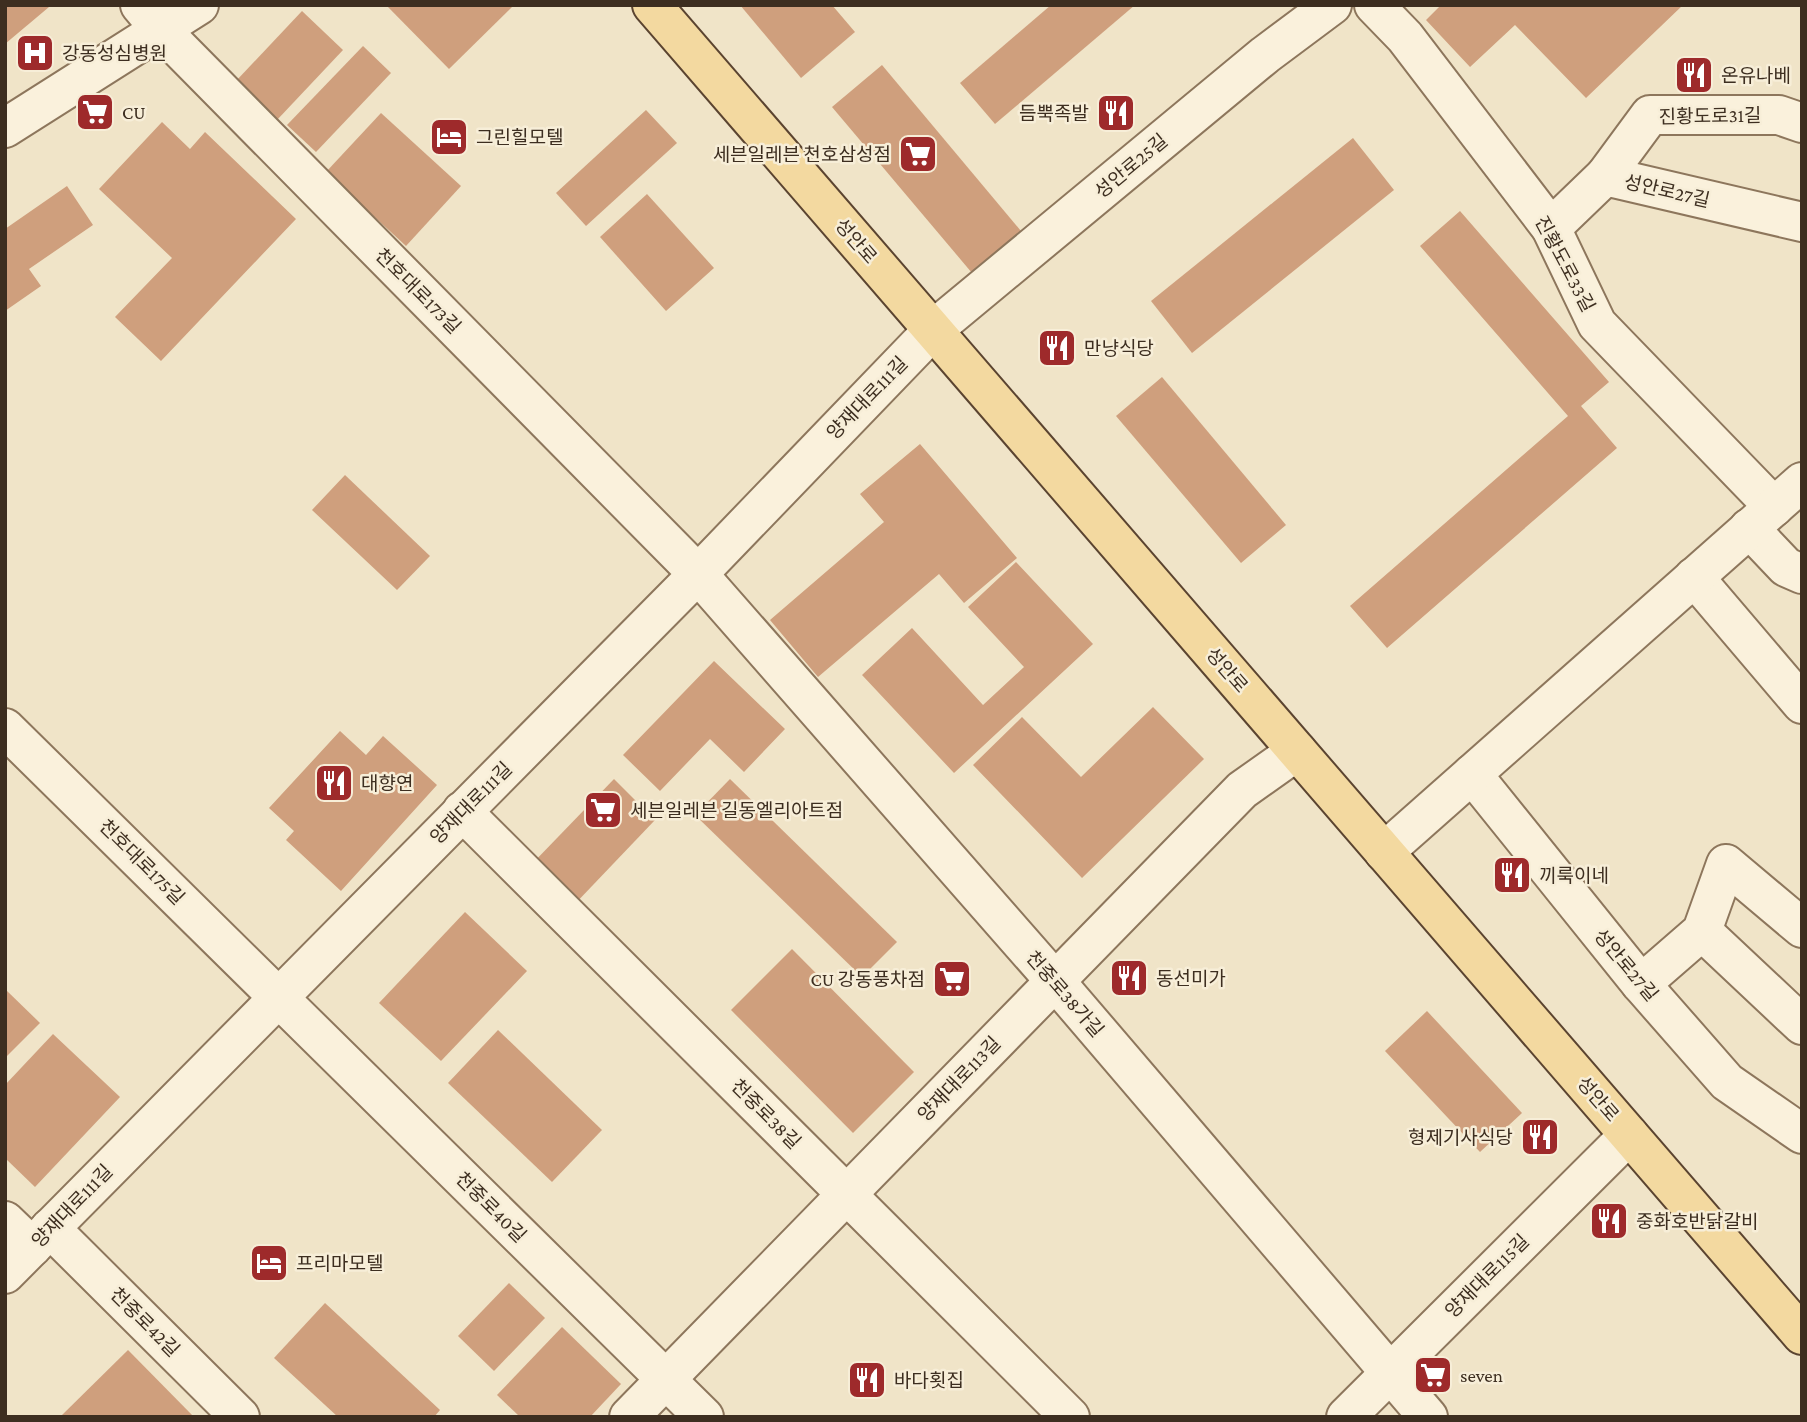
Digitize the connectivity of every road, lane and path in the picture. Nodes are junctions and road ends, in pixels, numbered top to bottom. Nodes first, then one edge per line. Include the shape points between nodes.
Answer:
1 (199, 5) edge
2 (652, 5) edge
3 (1374, 5) edge
4 (1330, 6) edge
5 (150, 18) edge
6 (1802, 123) edge
7 (5, 128) edge
8 (1605, 176) junction
9 (1802, 222) edge
10 (1550, 228) junction
11 (933, 330) junction
12 (1782, 506) edge
13 (698, 574) junction
14 (1802, 574) edge
15 (1694, 578) junction
16 (1802, 704) edge
17 (5, 728) edge
18 (1297, 751) junction
19 (1472, 774) junction
20 (462, 811) junction
21 (1384, 852) junction
22 (1802, 928) edge
23 (1702, 931) junction
24 (1055, 981) junction
25 (1641, 984) junction
26 (278, 996) junction
27 (1802, 1025) edge
28 (1802, 1134) edge
29 (1629, 1135) junction
30 (847, 1194) junction
31 (29, 1232) edge
32 (5, 1274) edge
33 (1802, 1335) edge
34 (1390, 1373) junction
35 (666, 1379) junction
36 (240, 1417) edge
37 (629, 1417) edge
38 (704, 1417) edge
39 (1070, 1417) edge
40 (1346, 1417) edge
41 (1428, 1417) edge

1 - 5 street
2 - 11 main road, 성안로
3 - 10 street, 진황도로33길 via 1405,37
4 - 11 street, 성안로25길
5 - 7 street
5 - 13 street, 천호대로173길
6 - 8 street, 진황도로31길 via 1779,115 1650,115
8 - 9 street, 성안로27길
8 - 10 street, 성안로27길
10 - 12 street, 진황도로33길 via 1597,324
11 - 13 street, 양재대로111길
11 - 18 main road, 성안로
12 - 14 street, 진황도로33길 via 1786,566
12 - 15 street
13 - 20 street, 양재대로111길
13 - 24 street, 천중로38가길
15 - 16 street
15 - 19 street
17 - 26 street, 천호대로175길
18 - 21 main road, 성안로
18 - 24 street, 양재대로113길 via 1242,790
19 - 21 street
19 - 25 street, 성안로27길
20 - 26 street, 양재대로111길
20 - 30 street, 천중로38길
21 - 29 main road, 성안로
22 - 23 street via 1726,864
23 - 25 street
23 - 27 street
24 - 30 street, 양재대로113길
24 - 34 street, 천중로38가길
25 - 28 street, 성안로27길 via 1727,1082
26 - 31 street, 양재대로111길
26 - 35 street, 천중로40길
29 - 33 main road, 성안로
29 - 34 street, 양재대로115길
30 - 35 street, 양재대로113길
30 - 39 street, 천중로38길
31 - 32 street, 양재대로111길
31 - 36 street, 천중로42길
34 - 40 street, 양재대로115길
34 - 41 street, 천중로38가길
35 - 37 street, 양재대로113길
35 - 38 street, 천중로40길

